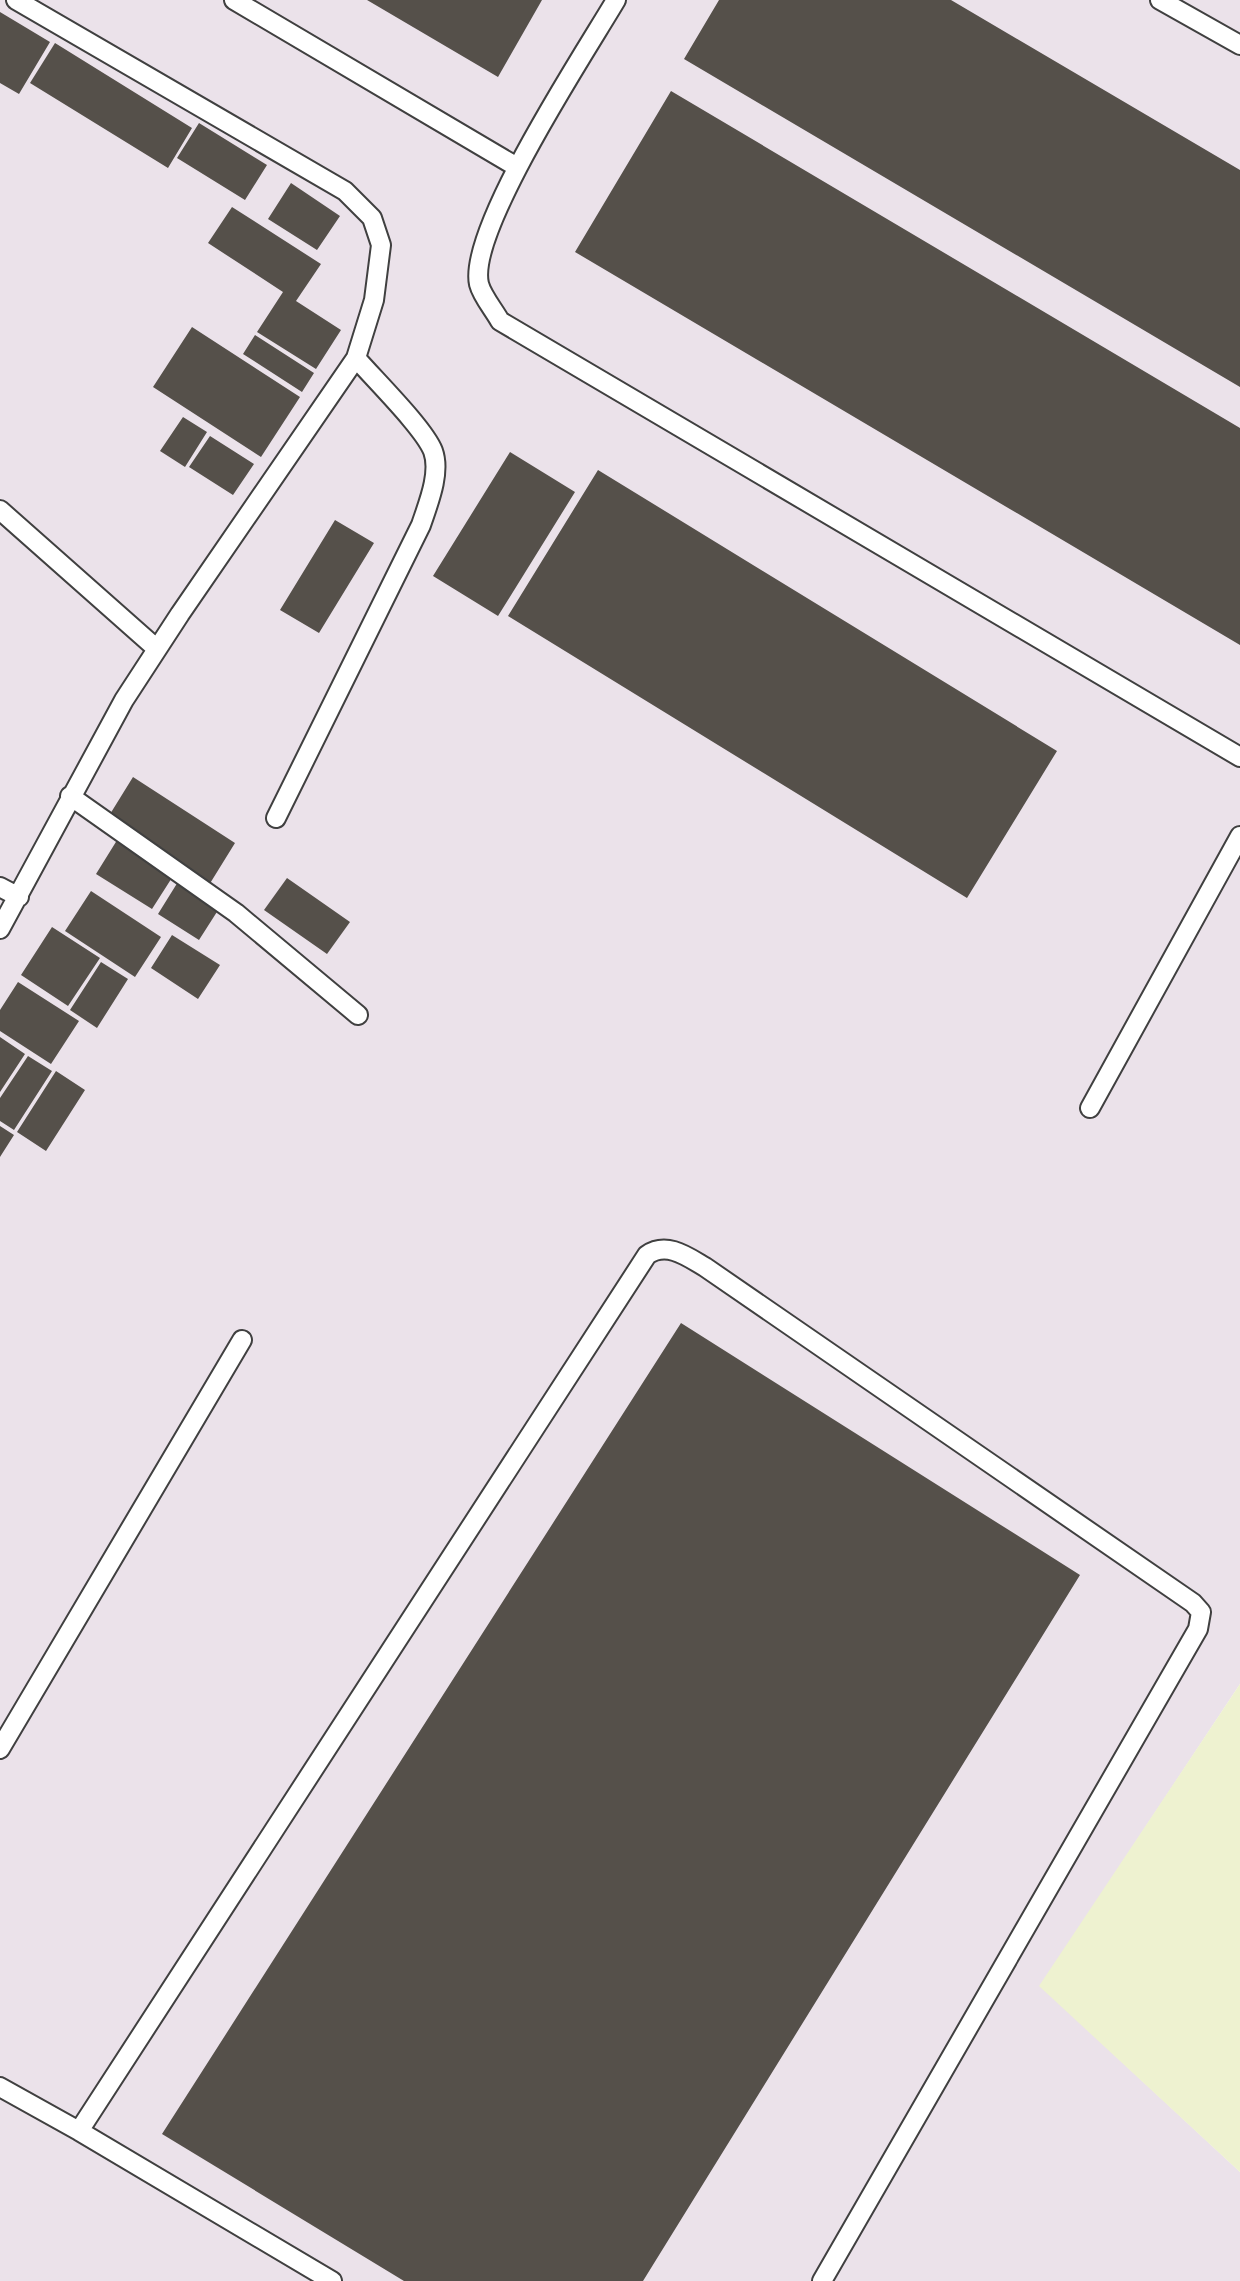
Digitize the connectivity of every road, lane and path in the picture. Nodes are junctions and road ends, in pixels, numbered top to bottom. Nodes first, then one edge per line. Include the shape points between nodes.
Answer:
1 (16, 0) edge
2 (234, 0) edge
3 (616, 0) edge
4 (1160, 0) edge
5 (1240, 45) edge
6 (517, 167) junction
7 (356, 358) junction
8 (0, 510) edge
9 (157, 649) junction
10 (1240, 757) edge
11 (70, 796) junction
12 (276, 818) dead end
13 (1240, 836) edge
14 (0, 887) edge
15 (19, 897) junction
16 (0, 929) edge
17 (358, 1015) dead end
18 (1090, 1108) dead end
19 (242, 1340) dead end
20 (0, 1749) edge
21 (0, 2087) edge
22 (79, 2131) junction
23 (332, 2281) edge
24 (822, 2281) edge

1 - 7 lane via 345,191 372,218 381,245 378,274
2 - 6 lane
3 - 6 lane
4 - 5 lane
6 - 10 lane via 482,248 479,283 500,321
7 - 9 lane
7 - 12 lane via 434,453 433,488 421,525
8 - 9 lane
9 - 11 lane
11 - 15 lane
11 - 17 lane via 236,913
13 - 18 lane
14 - 15 lane
15 - 16 lane
19 - 20 lane
21 - 22 lane
22 - 23 lane
22 - 24 lane via 647,1255 664,1249 681,1252 1201,1612 1198,1629

